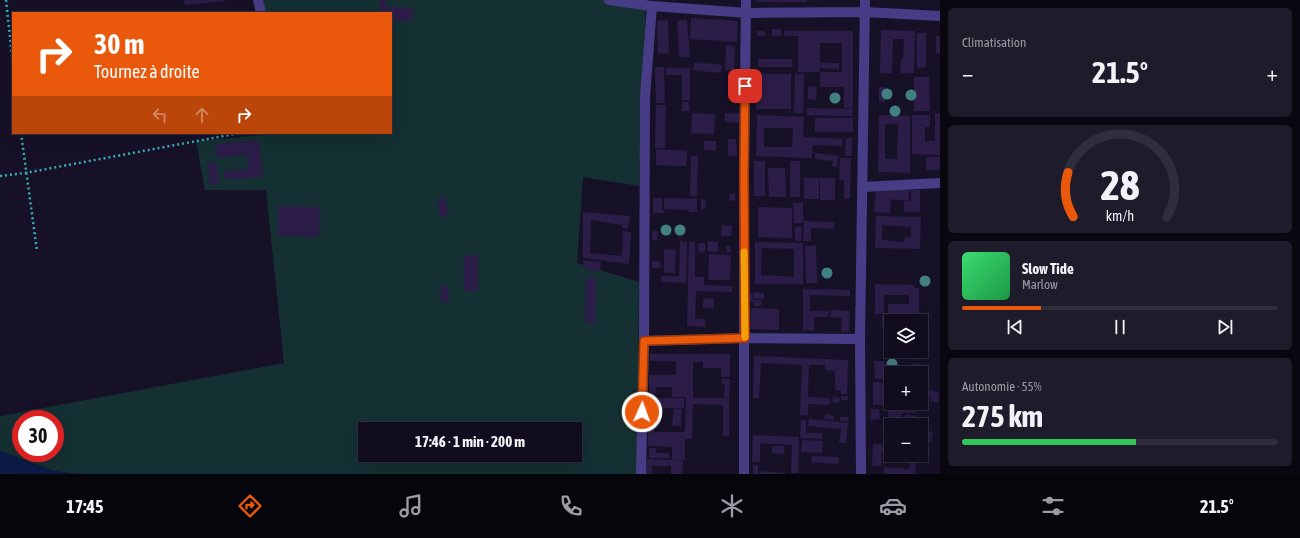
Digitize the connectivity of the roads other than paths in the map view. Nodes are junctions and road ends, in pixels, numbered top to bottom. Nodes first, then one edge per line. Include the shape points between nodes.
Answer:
1 (258, 0) edge
2 (609, 0) edge
3 (746, 0) edge
4 (865, 0) edge
5 (652, 6) junction
6 (261, 12) edge
7 (865, 12) junction
8 (746, 13) junction
9 (940, 16) edge
10 (940, 183) edge
11 (862, 187) junction
12 (745, 338) junction
13 (860, 339) junction
14 (644, 341) junction
15 (641, 474) edge
16 (744, 474) edge
17 (861, 474) edge

1 - 6 street
2 - 5 street
3 - 8 street
4 - 7 street
5 - 8 street
5 - 14 street via 645,97
7 - 8 street
7 - 9 street
7 - 11 street
8 - 12 street
10 - 11 street
11 - 13 street
12 - 13 street
12 - 14 street
12 - 16 street
13 - 17 street
14 - 15 street

